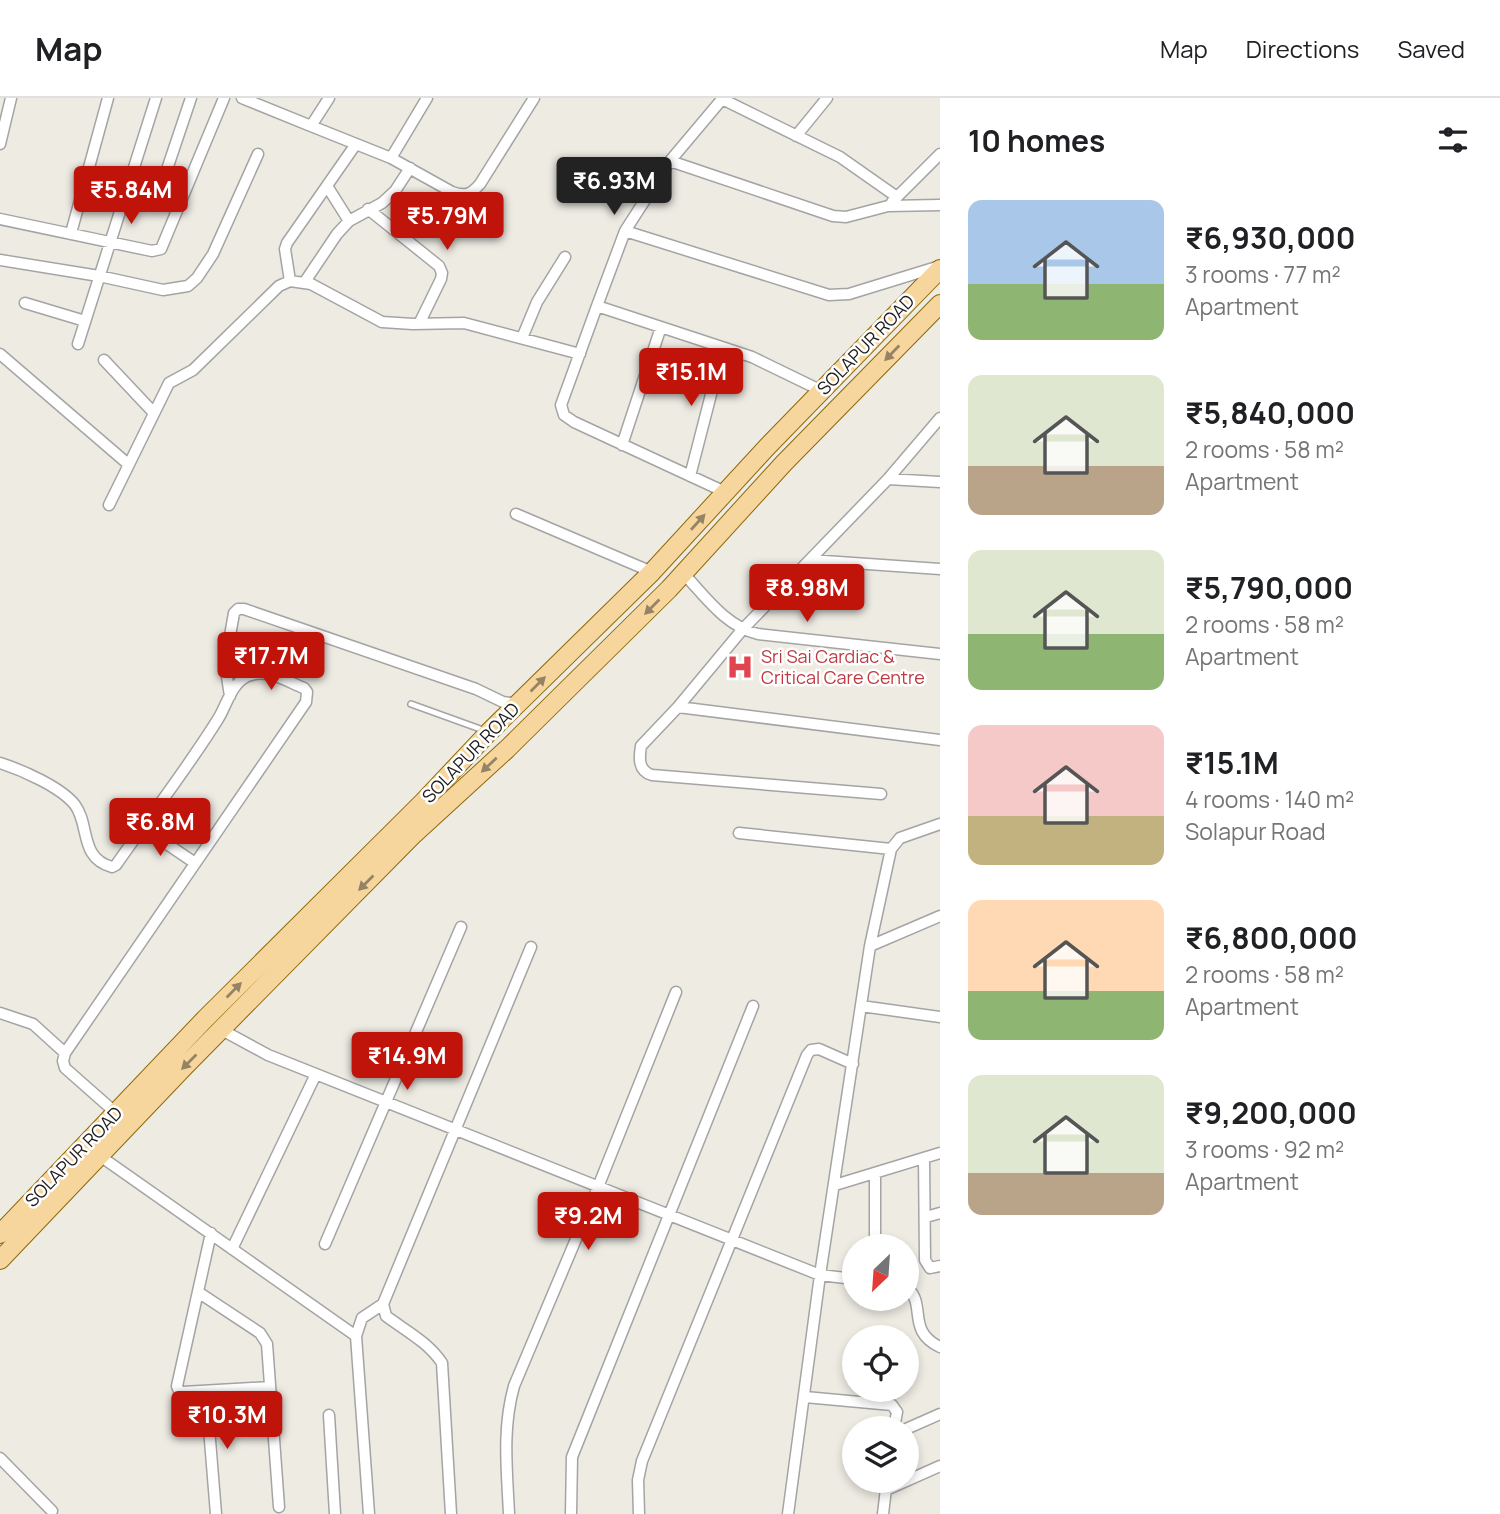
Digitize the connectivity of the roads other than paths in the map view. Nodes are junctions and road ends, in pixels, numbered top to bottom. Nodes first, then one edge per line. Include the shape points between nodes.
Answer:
1 (11, 98) edge
2 (108, 98) edge
3 (156, 98) edge
4 (191, 98) edge
5 (224, 98) edge
6 (242, 98) edge
7 (329, 98) edge
8 (427, 98) edge
9 (534, 98) edge
10 (722, 98) edge
11 (827, 98) edge
12 (311, 126) junction
13 (796, 136) junction
14 (0, 144) edge
15 (356, 144) junction
16 (258, 154) dead end
17 (940, 155) edge
18 (391, 158) junction
19 (670, 161) junction
20 (410, 168) junction
21 (327, 186) junction
22 (897, 197) junction
23 (157, 199) dead end
24 (940, 205) edge
25 (888, 206) junction
26 (368, 209) junction
27 (0, 219) edge
28 (349, 221) junction
29 (625, 230) junction
30 (71, 233) junction
31 (110, 241) junction
32 (565, 257) dead end
33 (0, 260) edge
34 (940, 267) edge
35 (99, 276) junction
36 (290, 281) junction
37 (304, 283) junction
38 (25, 303) dead end
39 (940, 304) edge
40 (597, 306) junction
41 (85, 321) junction
42 (419, 324) junction
43 (661, 327) junction
44 (522, 338) junction
45 (78, 344) dead end
46 (723, 348) junction
47 (0, 354) edge
48 (580, 354) junction
49 (104, 360) dead end
50 (822, 391) junction
51 (153, 412) junction
52 (940, 418) edge
53 (622, 445) junction
54 (128, 464) junction
55 (690, 476) junction
56 (888, 479) junction
57 (940, 482) edge
58 (725, 492) junction
59 (109, 505) dead end
60 (516, 514) dead end
61 (810, 560) junction
62 (940, 569) edge
63 (652, 572) junction
64 (683, 573) junction
65 (742, 630) junction
66 (940, 654) edge
67 (226, 704) junction
68 (411, 704) dead end
69 (518, 704) junction
70 (678, 707) junction
71 (489, 732) junction
72 (940, 740) edge
73 (0, 763) edge
74 (881, 794) dead end
75 (428, 810) junction
76 (940, 824) edge
77 (142, 827) junction
78 (408, 828) junction
79 (739, 833) dead end
80 (891, 849) junction
81 (195, 863) junction
82 (940, 916) edge
83 (461, 927) dead end
84 (870, 946) junction
85 (531, 947) dead end
86 (676, 992) dead end
87 (753, 1006) dead end
88 (861, 1006) junction
89 (0, 1013) edge
90 (940, 1017) edge
91 (205, 1019) junction
92 (222, 1030) junction
93 (65, 1053) junction
94 (853, 1064) junction
95 (316, 1074) junction
96 (386, 1102) junction
97 (116, 1113) junction
98 (454, 1129) junction
99 (940, 1153) edge
100 (100, 1156) junction
101 (923, 1158) junction
102 (875, 1173) junction
103 (835, 1185) junction
104 (598, 1186) junction
105 (940, 1213) edge
106 (670, 1215) junction
107 (926, 1217) junction
108 (211, 1233) junction
109 (0, 1234) edge
110 (876, 1234) edge
111 (730, 1239) junction
112 (325, 1244) dead end
113 (232, 1249) junction
114 (0, 1260) edge
115 (940, 1266) edge
116 (821, 1275) junction
117 (842, 1278) edge
118 (198, 1292) junction
119 (383, 1304) junction
120 (917, 1311) edge
121 (356, 1336) junction
122 (940, 1348) edge
123 (270, 1387) junction
124 (206, 1391) junction
125 (805, 1397) junction
126 (940, 1414) edge
127 (330, 1415) dead end
128 (896, 1416) edge
129 (919, 1423) edge
130 (0, 1458) edge
131 (940, 1466) edge
132 (919, 1473) edge
133 (885, 1493) edge
134 (279, 1507) dead end
135 (52, 1511) dead end
136 (216, 1514) edge
137 (335, 1514) edge
138 (369, 1514) edge
139 (451, 1514) edge
140 (509, 1514) edge
141 (572, 1514) edge
142 (639, 1514) edge
143 (788, 1514) edge
144 (883, 1514) edge

1 - 14 street
2 - 30 street
3 - 31 street
4 - 23 street
5 - 31 street via 160,249
6 - 12 street
7 - 12 street
8 - 18 street
9 - 20 street via 471,194 452,192
10 - 13 street
10 - 19 street
11 - 13 street
12 - 15 street
13 - 22 street via 840,157
15 - 18 street
15 - 21 street
16 - 35 street via 213,254 188,286 163,290
17 - 22 street
18 - 20 street
19 - 25 street via 833,216
19 - 29 street
20 - 26 street via 396,191
21 - 28 street
21 - 36 street via 287,243
22 - 25 street
24 - 25 street
26 - 28 street
26 - 42 street via 439,266 441,279
27 - 30 street
28 - 37 street
29 - 34 street via 829,295 849,294
29 - 40 street
30 - 31 street
31 - 35 street
32 - 44 street via 537,302
33 - 35 street
34 - 50 main road, SOLAPUR ROAD
35 - 41 street
36 - 37 street
36 - 51 street via 279,286 194,370 169,383
37 - 42 street via 382,322
38 - 41 street
39 -> 64 main road, SOLAPUR ROAD
40 - 43 street
40 - 48 street
41 - 45 street
42 - 44 street via 464,323
43 - 46 street
43 - 53 street
44 - 48 street
46 - 50 street via 774,366
46 - 55 street
47 - 54 street
48 - 53 street via 561,405 564,415
49 - 51 street
50 - 58 main road, SOLAPUR ROAD
51 - 54 street
52 - 56 street
53 - 55 street
54 - 59 street
55 - 58 street
56 - 57 street
56 - 61 street
63 -> 58 main road, SOLAPUR ROAD
60 - 63 street
61 - 62 street
61 - 65 street
69 -> 63 main road, SOLAPUR ROAD
64 - 65 street
64 -> 75 main road, SOLAPUR ROAD via 526,731
65 - 66 street
65 - 70 street
67 - 69 street via 225,664 232,618 238,609
67 - 77 street
67 - 81 street via 242,679 258,673 304,688 308,698
68 - 71 lane
69 - 71 main road, SOLAPUR ROAD
70 - 72 street
70 - 74 street via 641,746 641,766 647,774
71 - 75 main road, SOLAPUR ROAD
73 - 77 street via 28,773 69,798 80,814 89,849 107,866 116,865
75 - 78 main road, SOLAPUR ROAD
76 - 80 street via 900,838
77 - 81 street
91 -> 78 main road, SOLAPUR ROAD
78 -> 92 main road, SOLAPUR ROAD
79 - 80 street
80 - 84 street
81 - 93 street
82 - 84 street
83 - 96 street
84 - 88 street
85 - 98 street
86 - 104 street
87 - 106 street
88 - 90 street
88 - 94 street
89 - 93 street via 33,1024
91 - 92 street
91 - 97 main road, SOLAPUR ROAD
92 - 95 street
92 -> 100 main road, SOLAPUR ROAD
93 - 97 street via 65,1068
94 - 103 street
94 - 111 street via 811,1049
95 - 96 street
95 - 113 street
96 - 98 street
96 - 112 street
97 - 109 main road, SOLAPUR ROAD
98 - 104 street
98 - 119 street
99 - 101 street
100 - 108 street
100 - 114 main road, SOLAPUR ROAD
101 - 102 street
101 - 107 street
102 - 103 street
102 - 110 street
103 - 116 street
104 - 106 street
104 - 140 street via 507,1411
105 - 107 street
106 - 111 street
106 - 141 street via 572,1457
107 - 115 street via 926,1265
108 - 113 street
108 - 118 street
111 - 116 street
111 - 142 street via 642,1461
113 - 121 street
116 - 117 street
116 - 125 street
118 - 123 street via 264,1338
118 - 124 street via 177,1386 183,1392
119 - 121 street via 362,1318
119 - 139 street via 386,1316 436,1353 442,1363
120 - 122 street via 925,1336
121 - 138 street
123 - 124 street
123 - 134 street
124 - 136 street
125 - 128 street via 892,1405
125 - 143 street
126 - 129 street
127 - 137 street
130 - 135 street
131 - 132 street
133 - 144 street

